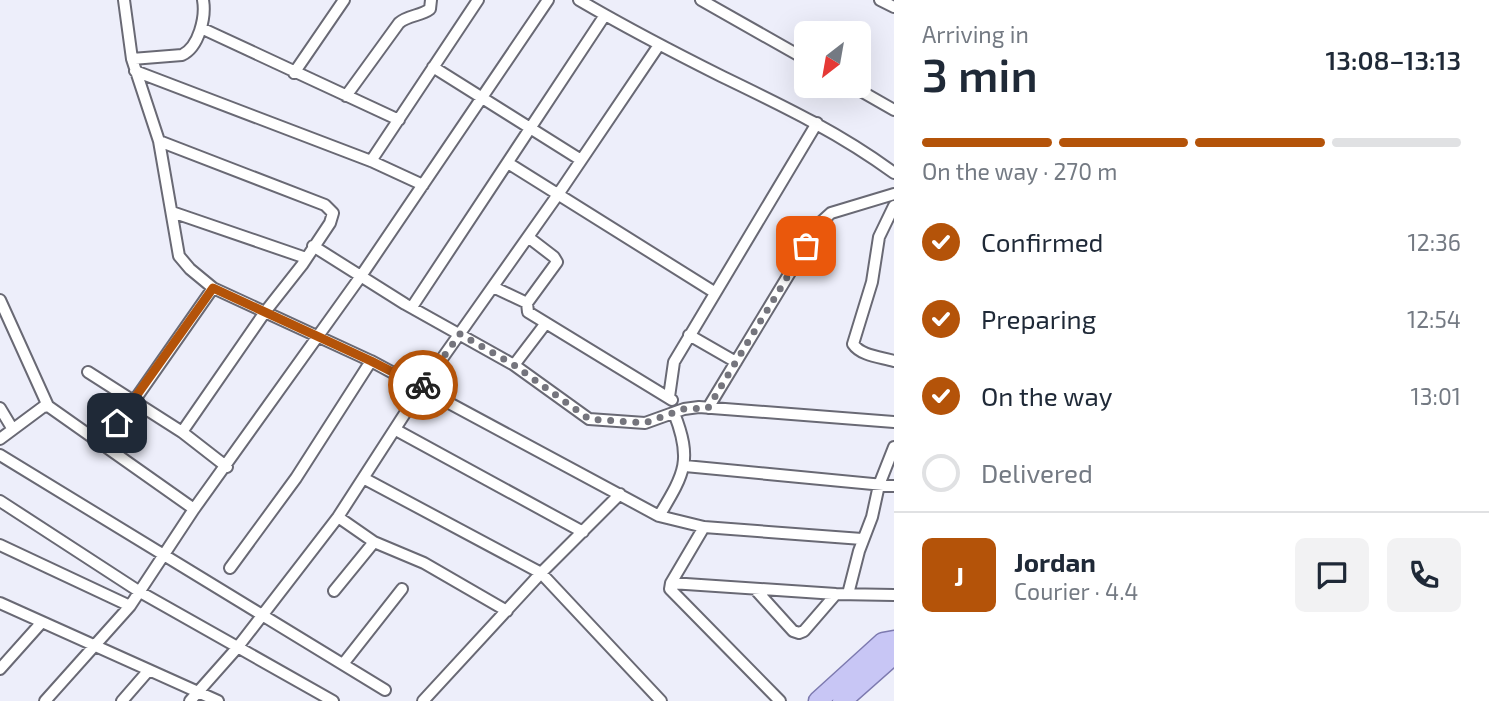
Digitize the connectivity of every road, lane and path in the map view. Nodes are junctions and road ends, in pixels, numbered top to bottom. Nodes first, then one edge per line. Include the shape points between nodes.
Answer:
1 (124, 0) edge
2 (203, 0) edge
3 (344, 0) edge
4 (431, 0) edge
5 (478, 0) edge
6 (548, 0) edge
7 (579, 0) edge
8 (703, 0) edge
9 (880, 0) edge
10 (894, 7) edge
11 (605, 15) junction
12 (201, 28) junction
13 (659, 45) junction
14 (794, 52) edge
15 (132, 59) junction
16 (433, 67) junction
17 (135, 71) junction
18 (294, 73) junction
19 (346, 96) junction
20 (481, 96) junction
21 (872, 97) edge
22 (894, 110) edge
23 (399, 120) junction
24 (817, 123) junction
25 (530, 128) junction
26 (159, 141) junction
27 (371, 160) junction
28 (581, 160) junction
29 (508, 163) junction
30 (894, 173) edge
31 (423, 185) junction
32 (559, 194) junction
33 (894, 194) edge
34 (894, 206) edge
35 (172, 212) junction
36 (528, 237) junction
37 (313, 246) junction
38 (306, 257) junction
39 (361, 276) junction
40 (493, 287) junction
41 (213, 288) junction
42 (714, 292) junction
43 (0, 300) edge
44 (527, 303) junction
45 (412, 307) junction
46 (265, 312) junction
47 (546, 323) junction
48 (460, 334) junction
49 (689, 335) junction
50 (319, 336) junction
51 (894, 360) edge
52 (371, 361) junction
53 (736, 362) junction
54 (514, 365) junction
55 (88, 372) dead end
56 (422, 387) junction
57 (669, 397) junction
58 (134, 401) junction
59 (48, 407) junction
60 (0, 408) edge
61 (708, 408) junction
62 (679, 411) junction
63 (894, 422) edge
64 (12, 429) junction
65 (396, 430) junction
66 (183, 432) junction
67 (0, 439) edge
68 (101, 444) junction
69 (894, 447) edge
70 (0, 455) edge
71 (685, 466) junction
72 (227, 467) junction
73 (365, 479) junction
74 (879, 485) junction
75 (894, 486) edge
76 (620, 494) junction
77 (0, 501) edge
78 (194, 509) junction
79 (659, 516) junction
80 (338, 517) junction
81 (704, 527) junction
82 (583, 532) junction
83 (862, 539) junction
84 (374, 542) junction
85 (0, 545) edge
86 (164, 555) junction
87 (230, 568) dead end
88 (541, 573) junction
89 (671, 583) junction
90 (402, 589) dead end
91 (755, 589) junction
92 (334, 591) dead end
93 (140, 592) junction
94 (842, 594) junction
95 (894, 595) edge
96 (0, 603) edge
97 (130, 606) junction
98 (507, 611) junction
99 (262, 614) junction
100 (42, 622) junction
101 (894, 640) edge
102 (95, 646) junction
103 (237, 648) junction
104 (894, 654) edge
105 (343, 664) junction
106 (0, 669) edge
107 (149, 670) junction
108 (385, 690) dead end
109 (198, 692) junction
110 (45, 701) edge
111 (122, 701) edge
112 (190, 701) edge
113 (218, 701) edge
114 (333, 701) edge
115 (423, 701) edge
116 (661, 701) edge
117 (779, 701) edge
118 (818, 701) edge
119 (842, 701) edge

1 - 15 street
2 - 12 street
3 - 18 street
4 - 19 street via 424,13 404,18
5 - 16 street
6 - 20 street
7 - 11 street
8 - 14 street
9 - 10 street
11 - 13 street
11 - 25 street
12 - 15 street via 182,55
12 - 18 street
13 - 24 street
13 - 28 street
15 - 17 street
16 - 20 street
16 - 23 street
17 - 26 street
17 - 27 street
18 - 19 street
19 - 23 street
20 - 25 street
20 - 31 street
21 - 22 street
23 - 27 street
24 - 30 street
24 - 42 street
25 - 28 street
25 - 29 street
26 - 35 street
26 - 37 street via 325,205 333,213
27 - 31 street
28 - 32 street
29 - 32 street
29 - 45 street
31 - 39 street
32 - 36 street
32 - 42 street
33 - 53 street via 825,218
34 - 51 street via 879,237 872,282 853,344 864,353
35 - 38 street
35 - 41 street via 179,256
36 - 40 street
36 - 44 street via 556,262
37 - 38 street
37 - 39 street
38 - 46 street
39 - 45 street
39 - 50 street
40 - 44 street
40 - 48 street
41 - 46 street
41 - 58 street
42 - 49 street
43 - 59 street
44 - 47 street via 528,312
45 - 48 street
46 - 50 street
46 - 66 street
47 - 54 street
47 - 57 street
48 - 54 street
48 - 56 street
49 - 53 street
49 - 57 street via 674,362
50 - 52 street
50 - 72 street
52 - 56 street
52 - 87 street via 296,478
53 - 61 street
54 - 62 street via 589,419 645,423
55 - 58 street
56 - 65 street
56 - 76 street
57 - 62 street
58 - 66 street
58 - 68 street
59 - 64 street
59 - 68 street
60 - 64 street
61 - 62 street
61 - 63 street
62 - 71 street
64 - 67 street
65 - 73 street
65 - 82 street
66 - 72 street
68 - 78 street
69 - 74 street
70 - 86 street
71 - 74 street
71 - 79 street
72 - 78 street
73 - 80 street
73 - 88 street
74 - 75 street
74 - 83 street
76 - 79 street
76 - 82 street
77 - 93 street
78 - 86 street
79 - 81 street
80 - 84 street
80 - 99 street
81 - 83 street
81 - 89 street
82 - 88 street
83 - 94 street
84 - 92 street
84 - 98 street via 424,563
85 - 97 street
86 - 93 street
86 - 99 street
88 - 98 street
88 - 116 street
89 - 91 street
89 - 117 street via 672,593
90 - 105 street
91 - 94 street
91 - 94 street via 799,633
93 - 97 street
93 - 103 street
94 - 95 street
96 - 100 street
97 - 102 street
98 - 115 street
99 - 103 street
99 - 105 street
100 - 102 street
100 - 106 street
101 - 118 main road via 883,642
102 - 107 street
102 - 110 street
103 - 109 street
103 - 114 street
104 - 119 main road
105 - 108 street
107 - 109 street
107 - 111 street
109 - 112 street
109 - 113 street

